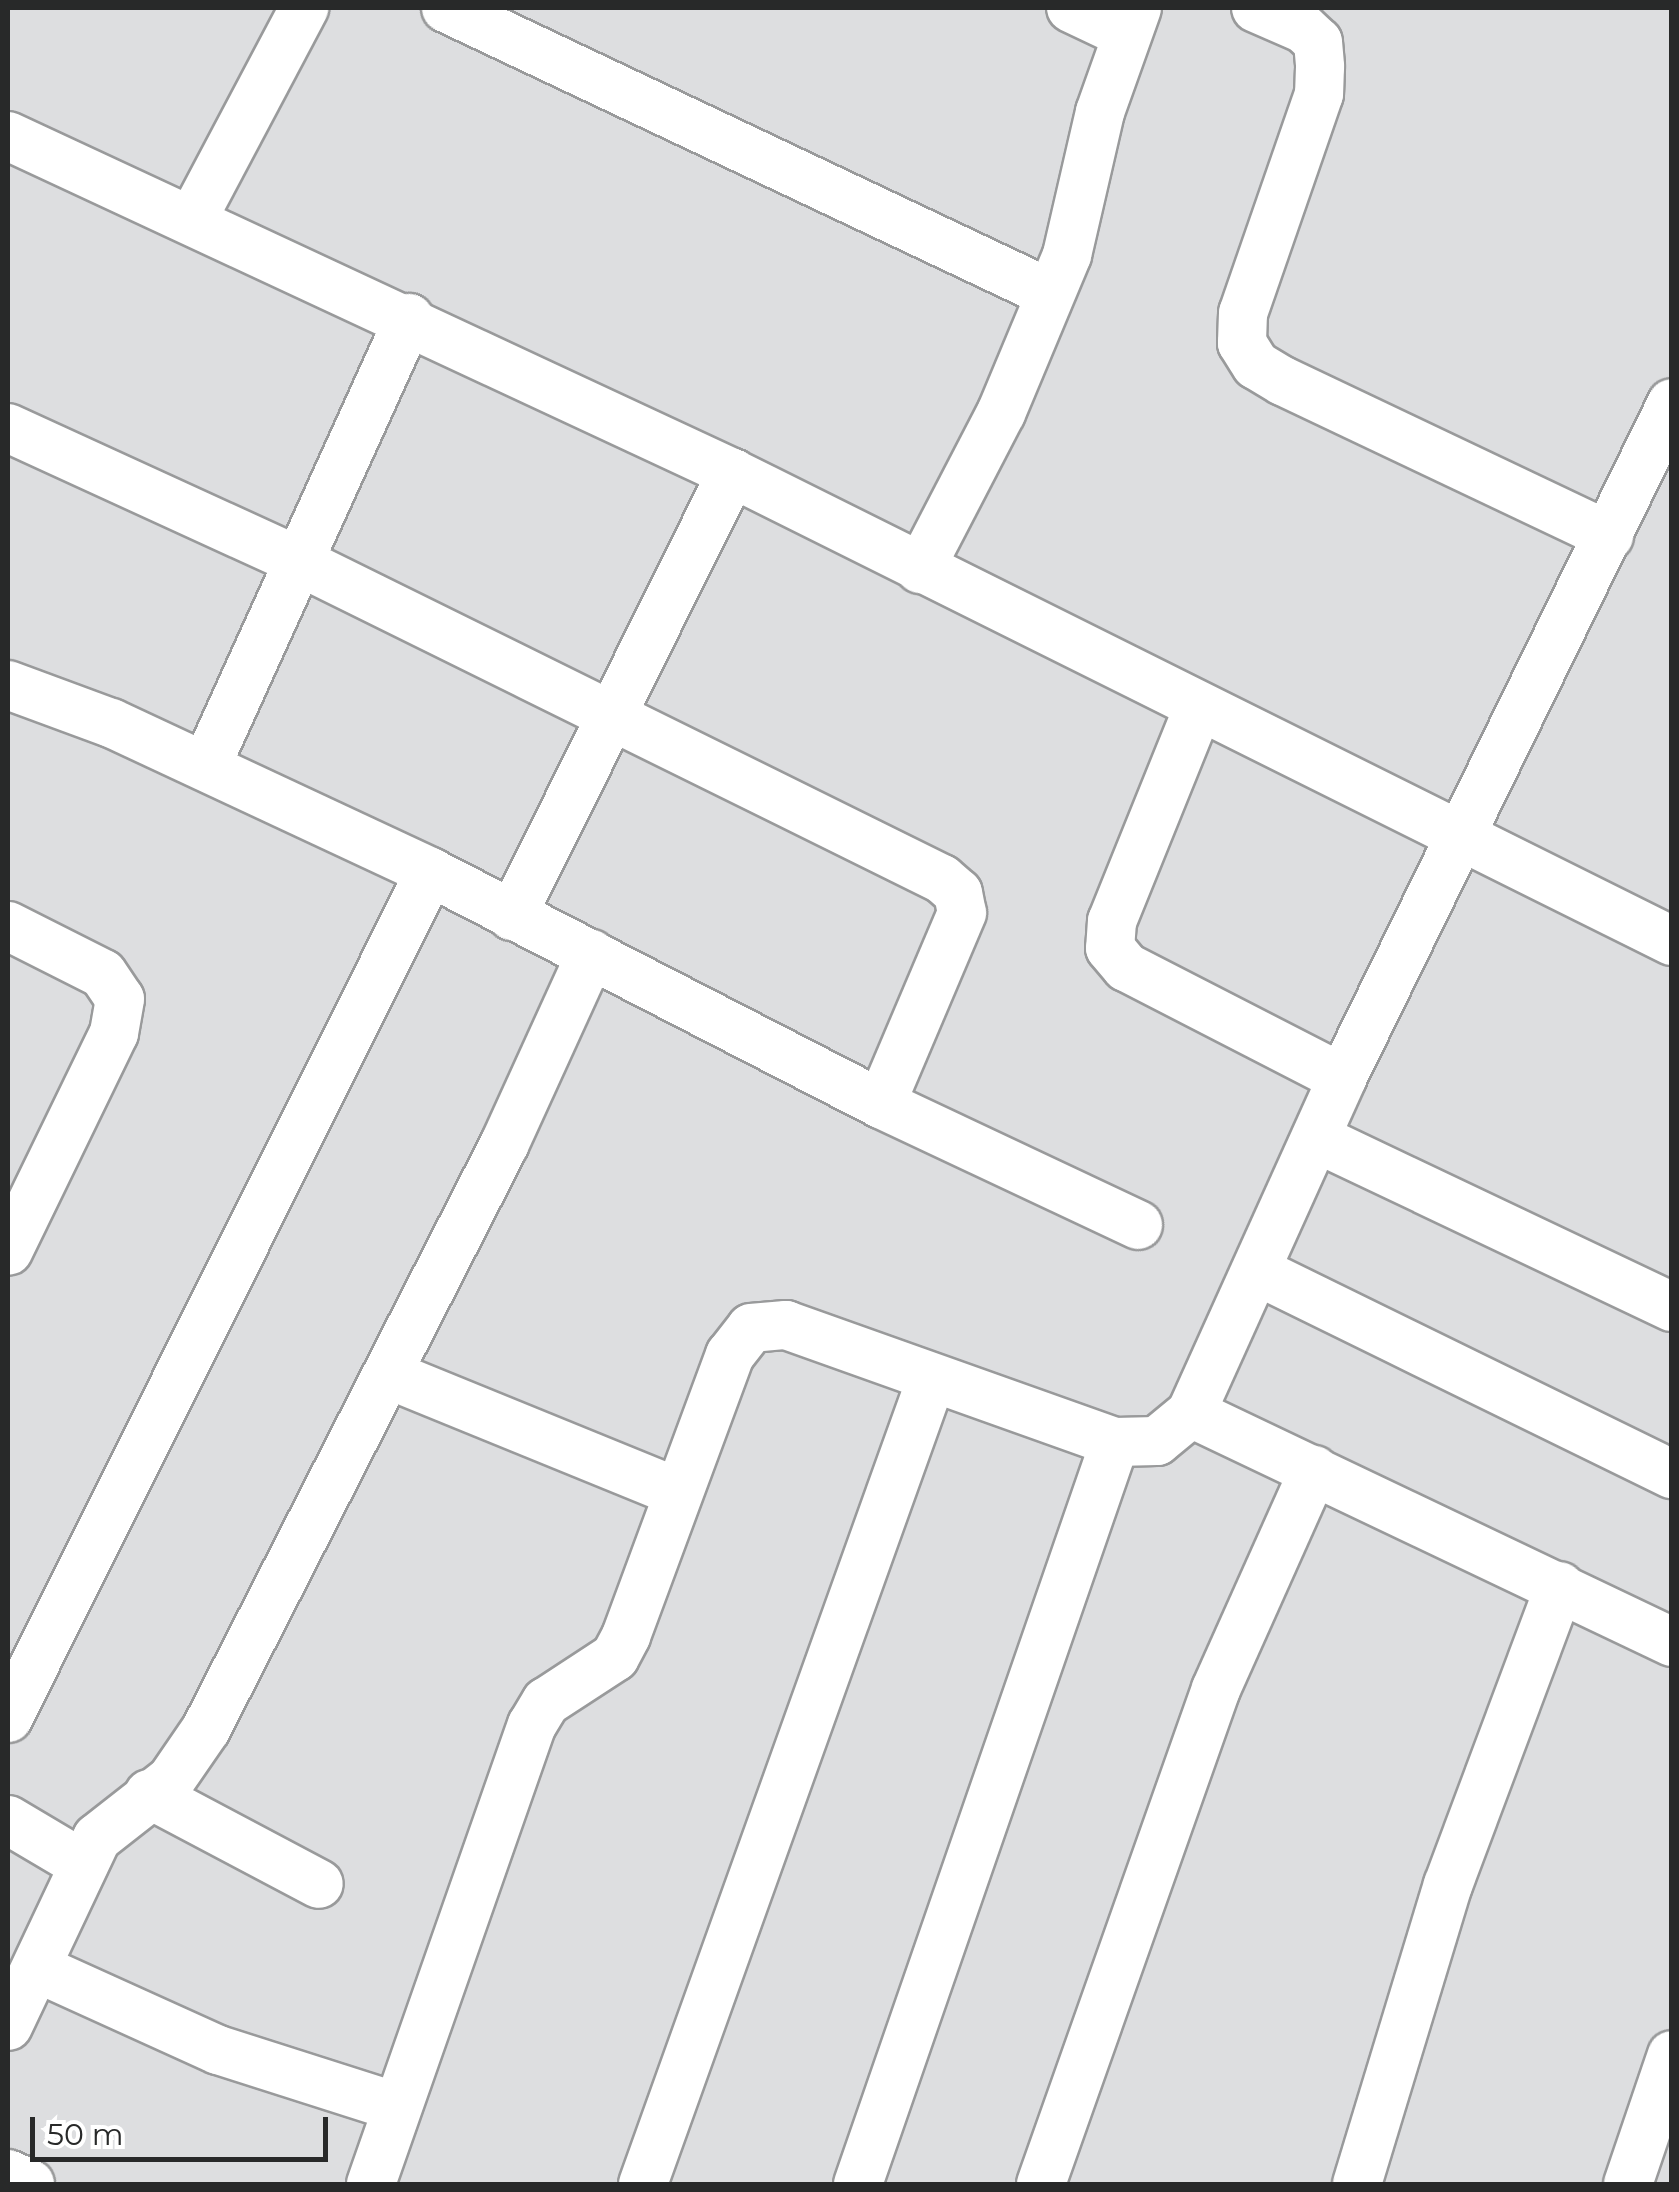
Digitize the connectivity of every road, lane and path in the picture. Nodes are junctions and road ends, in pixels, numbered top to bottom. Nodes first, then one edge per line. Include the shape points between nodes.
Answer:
1 (304, 8) edge
2 (446, 8) edge
3 (1071, 8) edge
4 (1256, 8) edge
5 (1131, 20) edge
6 (8, 136) edge
7 (194, 218) junction
8 (1050, 293) junction
9 (408, 318) junction
10 (1672, 402) edge
11 (8, 428) edge
12 (732, 473) junction
13 (1608, 536) junction
14 (298, 562) junction
15 (920, 570) junction
16 (8, 685) edge
17 (1196, 711) junction
18 (609, 712) junction
19 (206, 766) junction
20 (1462, 843) junction
21 (430, 872) junction
22 (512, 916) junction
23 (8, 926) edge
24 (1672, 942) edge
25 (591, 954) junction
26 (1342, 1078) junction
27 (881, 1104) junction
28 (1316, 1138) junction
29 (22, 1182) edge
30 (1138, 1225) dead end
31 (8, 1251) edge
32 (1257, 1272) junction
33 (1672, 1306) edge
34 (390, 1375) junction
35 (932, 1380) junction
36 (1191, 1413) junction
37 (1114, 1442) junction
38 (1314, 1470) junction
39 (1672, 1474) edge
40 (676, 1492) junction
41 (1560, 1586) junction
42 (1672, 1642) edge
43 (8, 1718) edge
44 (148, 1794) junction
45 (8, 1820) edge
46 (84, 1866) junction
47 (319, 1884) dead end
48 (37, 1968) junction
49 (8, 2026) edge
50 (1672, 2054) edge
51 (397, 2107) junction
52 (8, 2174) edge
53 (30, 2184) edge
54 (371, 2184) edge
55 (643, 2184) edge
56 (858, 2184) edge
57 (1042, 2184) edge
58 (1357, 2184) edge
59 (1628, 2184) edge

1 - 7 street
2 - 8 street
3 - 5 street
4 - 13 street via 1318,42 1320,80 1243,313 1242,343 1256,365
5 - 8 street via 1067,254
6 - 7 street
7 - 9 street
8 - 15 street via 1001,413
9 - 12 street
9 - 14 street
10 - 13 street
11 - 14 street
12 - 15 street
12 - 18 street
13 - 20 street
14 - 18 street
14 - 19 street
15 - 17 street
16 - 19 street
17 - 20 street
17 - 26 street via 1112,921 1110,948 1126,966
18 - 22 street
18 - 27 street via 958,893 954,941
19 - 21 street
20 - 24 street
20 - 26 street
21 - 22 street
21 - 43 street
22 - 25 street
23 - 29 street via 103,974 120,999 114,1033
25 - 27 street
25 - 34 street
26 - 28 street
27 - 30 street
28 - 32 street
28 - 33 street
29 - 31 street
32 - 36 street
32 - 39 street
34 - 40 street
34 - 44 street via 206,1728 172,1780
35 - 37 street
35 - 40 street via 786,1325 751,1328 730,1355
35 - 55 street
36 - 37 street via 1157,1440
36 - 38 street
37 - 56 street
38 - 41 street
38 - 57 street via 1216,1690
40 - 51 street via 614,1657 546,1702 532,1725
41 - 42 street
41 - 58 street via 1448,1885
44 - 46 street via 114,1817
44 - 47 street
45 - 46 street
46 - 48 street
48 - 49 street
48 - 51 street via 233,2056
50 - 59 street
51 - 54 street
52 - 53 street

